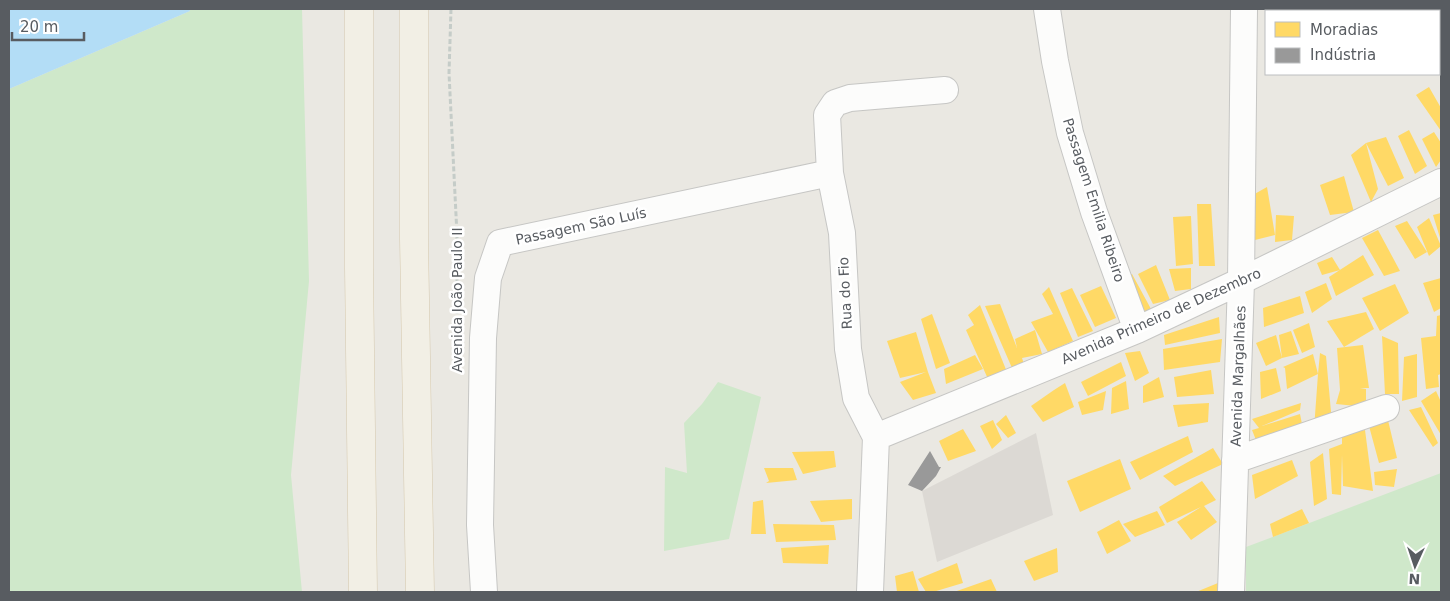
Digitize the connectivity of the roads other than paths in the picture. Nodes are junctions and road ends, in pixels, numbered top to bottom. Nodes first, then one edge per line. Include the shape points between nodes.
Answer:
1 (359, 9) edge
2 (414, 9) edge
3 (1047, 9) edge
4 (1244, 9) edge
5 (945, 90) dead end
6 (830, 173) junction
7 (1441, 182) edge
8 (1241, 281) junction
9 (1137, 330) junction
10 (1386, 408) dead end
11 (876, 437) junction
12 (1235, 460) junction
13 (364, 592) edge
14 (420, 592) edge
15 (484, 592) edge
16 (870, 592) edge
17 (1231, 592) edge

1 - 13 main road
2 - 14 main road
3 - 9 street, Passagem Emilia Ribeiro via 1070,133 1094,212
4 - 8 street, Avenida Margalhães
5 - 6 street, Rua do Fio via 850,98 835,103 827,115
6 - 11 street, Rua do Fio via 842,233 848,349 856,398
6 - 15 street, Passagem São Luís via 500,243 488,278 483,338 480,525
7 - 8 street, Avenida Primeiro de Dezembro
8 - 9 street, Avenida Primeiro de Dezembro
8 - 12 street, Avenida Margalhães
9 - 11 street, Avenida Primeiro de Dezembro
10 - 12 street
11 - 16 street, Rua do Fio
12 - 17 street, Avenida Margalhães

